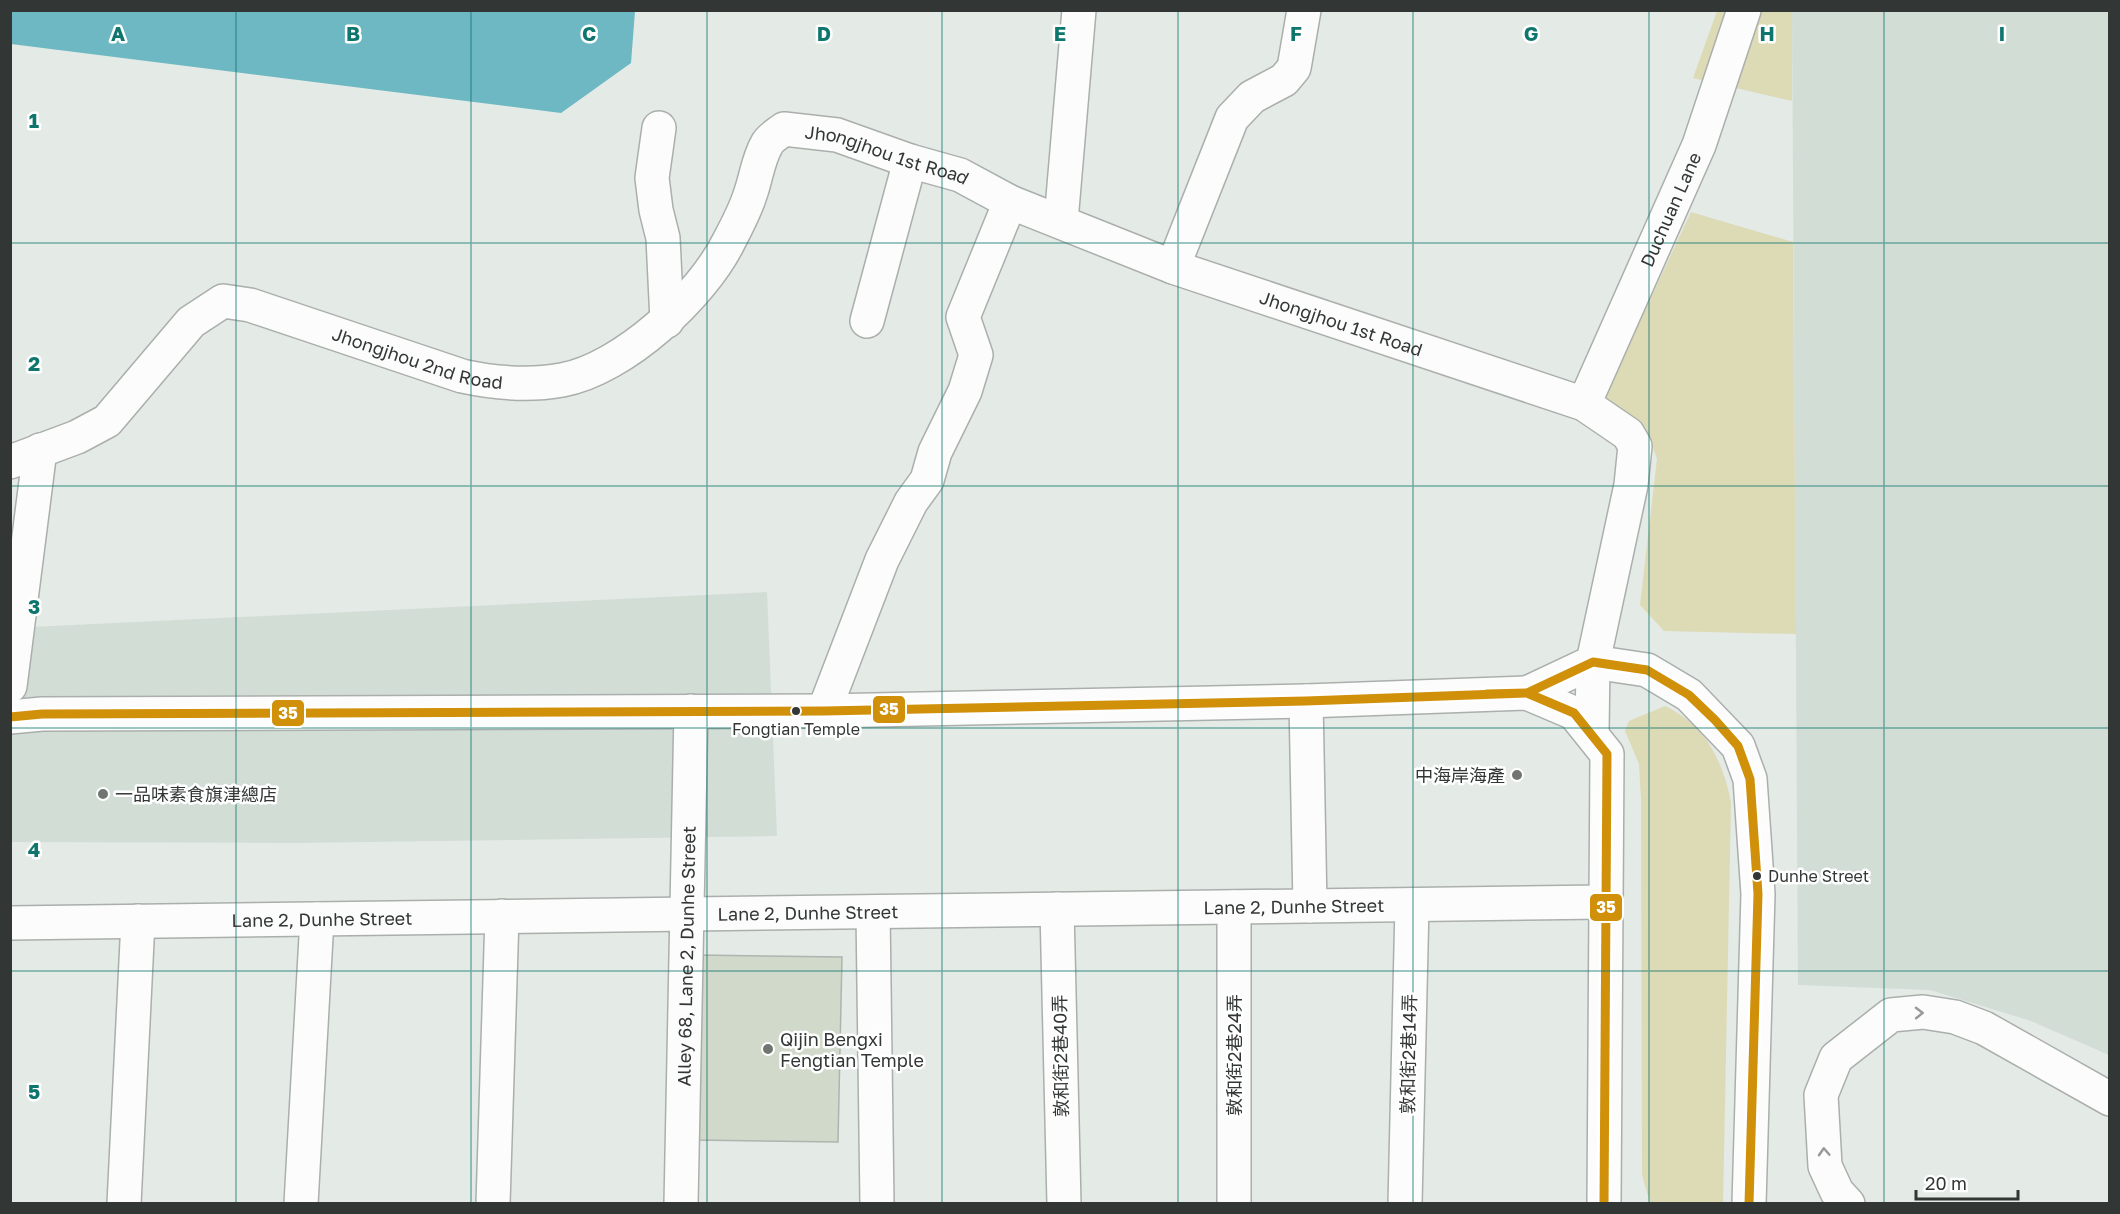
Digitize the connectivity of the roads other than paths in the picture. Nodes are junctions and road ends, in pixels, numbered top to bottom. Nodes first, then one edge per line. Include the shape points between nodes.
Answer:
1 (1079, 10) edge
2 (1304, 10) edge
3 (1744, 10) edge
4 (659, 128) dead end
5 (767, 142) joint
6 (910, 161) junction
7 (1010, 202) junction
8 (1061, 221) junction
9 (1173, 267) junction
10 (667, 321) junction
11 (867, 321) dead end
12 (1584, 404) junction
13 (25, 456) edge
14 (1593, 662) junction
15 (10, 686) edge
16 (1527, 693) junction
17 (1306, 701) junction
18 (691, 711) junction
19 (824, 711) junction
20 (10, 717) edge
21 (1592, 732) junction
22 (1604, 902) junction
23 (1412, 905) junction
24 (1310, 906) junction
25 (1234, 907) junction
26 (1057, 909) junction
27 (873, 912) junction
28 (688, 914) junction
29 (502, 916) junction
30 (317, 919) junction
31 (138, 921) junction
32 (10, 923) edge
33 (2109, 1100) edge
34 (124, 1203) edge
35 (301, 1203) edge
36 (493, 1203) edge
37 (681, 1203) edge
38 (877, 1203) edge
39 (1064, 1203) edge
40 (1234, 1203) edge
41 (1405, 1203) edge
42 (1604, 1203) edge
43 (1749, 1203) edge
44 (1848, 1203) edge

1 - 8 street
2 - 9 street via 1294,68 1284,80 1252,97 1232,118
3 - 12 street, Duchuan Lane via 1699,145
4 - 10 street via 652,178 663,238
5 - 6 street, Jhongjhou 1st Road via 784,129 837,135
5 - 10 street, Jhongjhou 2nd Road via 750,197 728,244
6 - 7 street, Jhongjhou 1st Road via 960,175
6 - 11 street
7 - 8 street, Jhongjhou 1st Road
7 - 19 street via 963,317 976,355 965,391 935,452 927,480 911,502 882,560
8 - 9 street, Jhongjhou 1st Road
9 - 12 street, Jhongjhou 1st Road
10 - 13 street, Jhongjhou 2nd Road via 599,366 563,380 491,382 462,376 250,305 223,301 191,322 107,422
12 - 14 street, Jhongjhou 1st Road via 1628,434 1635,446 1631,485
13 - 15 street
14 - 16 street
14 - 21 street, Jhongjhou 1st Road
14 - 43 street via 1647,670 1689,695 1738,746 1750,779 1758,894
16 - 17 street
16 - 21 street via 1574,713
17 - 19 street
17 - 24 street
18 - 19 street
18 - 20 street
18 - 28 street, Alley 68, Lane 2, Dunhe Street
21 - 22 street via 1607,754
22 - 23 street, Lane 2, Dunhe Street
22 - 42 street
23 - 24 street, Lane 2, Dunhe Street
23 - 41 street, 敦和街2巷14弄
24 - 25 street, Lane 2, Dunhe Street
25 - 26 street, Lane 2, Dunhe Street
25 - 40 street, 敦和街2巷24弄
26 - 27 street, Lane 2, Dunhe Street
26 - 39 street, 敦和街2巷40弄
27 - 28 street, Lane 2, Dunhe Street
27 - 38 street
28 - 29 street, Lane 2, Dunhe Street
28 - 37 street, Alley 68, Lane 2, Dunhe Street
29 - 30 street, Lane 2, Dunhe Street
29 - 36 street
30 - 31 street, Lane 2, Dunhe Street
30 - 35 street
31 - 32 street, Lane 2, Dunhe Street
31 - 34 street
44 -> 33 street via 1837,1192 1825,1166 1821,1095 1836,1058 1891,1014 1923,1012 1955,1017 1984,1028

